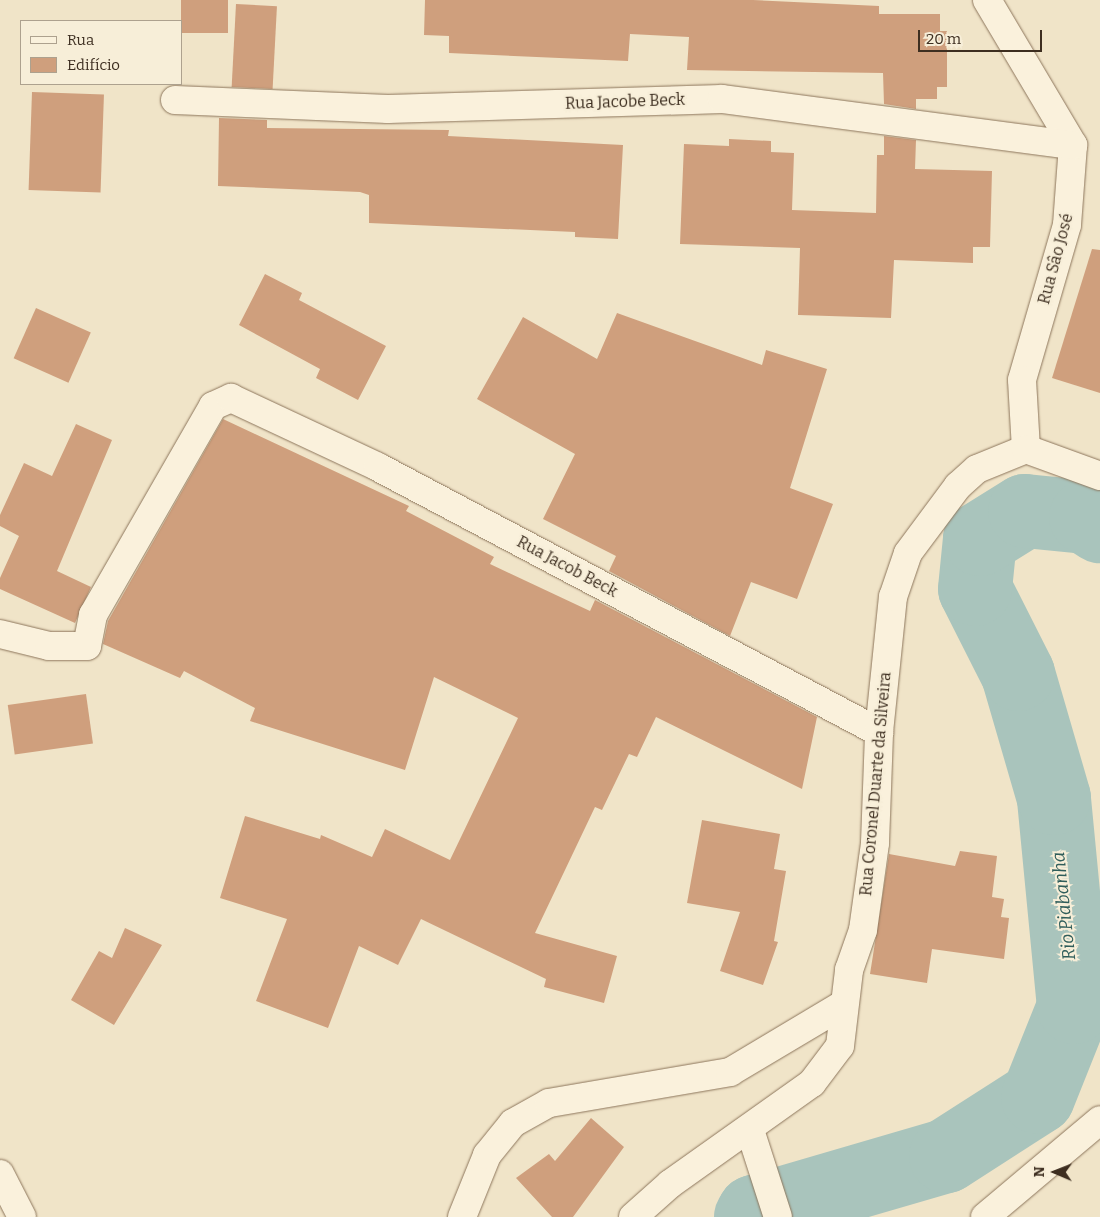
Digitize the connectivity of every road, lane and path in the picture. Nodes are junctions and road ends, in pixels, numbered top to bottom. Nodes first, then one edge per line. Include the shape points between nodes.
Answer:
1 (987, 0) edge
2 (175, 100) dead end
3 (1073, 146) junction
4 (1026, 449) junction
5 (1100, 476) edge
6 (0, 634) edge
7 (878, 732) junction
8 (844, 1004) junction
9 (1100, 1120) edge
10 (750, 1130) junction
11 (0, 1174) edge
12 (22, 1217) edge
13 (462, 1217) edge
14 (633, 1217) edge
15 (778, 1217) edge
16 (985, 1217) edge

1 - 3 street
2 - 3 street, Rua Jacobe Beck via 388,109 722,99
3 - 4 street, Rua Sâo José via 1067,225 1022,380
4 - 5 street
4 - 7 street, Rua Coronel Duarte da Silveira via 978,469 958,486 908,553 892,597
6 - 7 street, Rua Jacob Beck via 49,646 87,646 93,615 213,406 231,398 254,406
7 - 8 street, Rua Coronel Duarte da Silveira via 874,843 863,930
8 - 10 street, Rua Coronel Duarte da Silveira via 840,1046 812,1083
8 - 13 street via 730,1072 549,1103 513,1123 488,1155
9 - 16 street
10 - 14 street, Rua Coronel Duarte da Silveira via 670,1184
10 - 15 street
11 - 12 street

